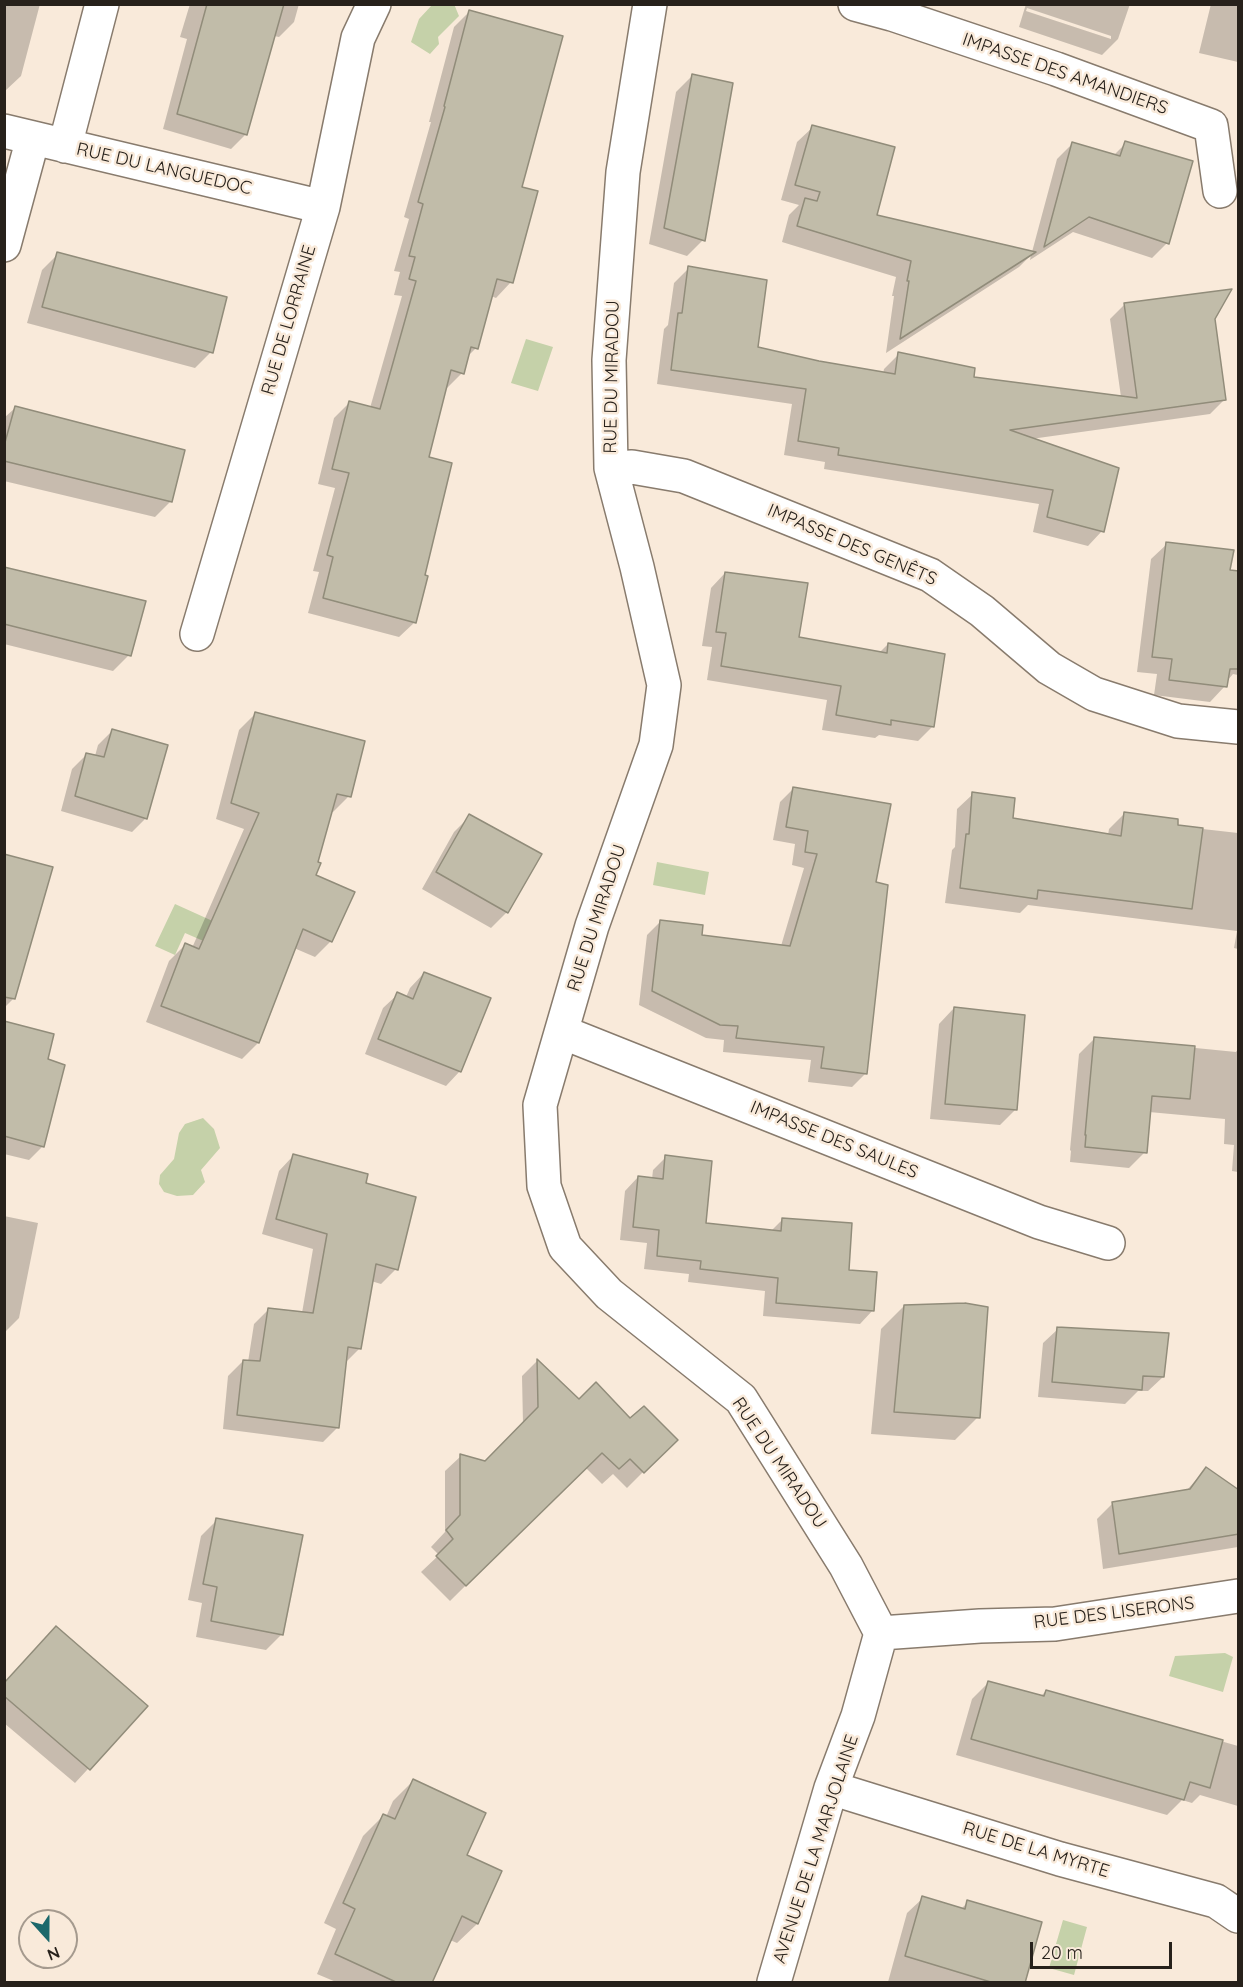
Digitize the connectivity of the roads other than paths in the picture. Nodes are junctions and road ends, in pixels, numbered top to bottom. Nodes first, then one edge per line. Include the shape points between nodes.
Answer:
1 (102, 4) edge
2 (374, 4) edge
3 (650, 4) edge
4 (855, 4) edge
5 (19, 134) edge
6 (65, 146) junction
7 (1220, 191) dead end
8 (323, 207) junction
9 (4, 245) edge
10 (611, 468) junction
11 (197, 634) dead end
12 (1239, 727) edge
13 (561, 1032) junction
14 (1108, 1243) dead end
15 (1239, 1596) edge
16 (881, 1633) junction
17 (831, 1788) junction
18 (1239, 1916) edge
19 (774, 1983) edge

1 - 6 street
2 - 8 street, RUE DE LORRAINE via 358,38
3 - 10 street, RUE DU MIRADOU via 622,172 609,360
4 - 7 street, IMPASSE DES AMANDIERS via 1056,69 1212,126
5 - 6 street, RUE DU LANGUEDOC
5 - 9 street
6 - 8 street, RUE DU LANGUEDOC
8 - 11 street, RUE DE LORRAINE
10 - 12 street, IMPASSE DES GENÊTS via 632,467 684,476 930,575 982,611 1049,669 1094,694 1178,721
10 - 13 street, RUE DU MIRADOU via 664,685 656,745 592,926
13 - 14 street, IMPASSE DES SAULES via 1039,1222
13 - 16 street, RUE DU MIRADOU via 540,1105 544,1186 565,1247 609,1294 741,1399 846,1566
15 - 16 street, RUE DES LISERONS via 1055,1624
16 - 17 street, AVENUE DE LA MARJOLAINE via 858,1716
17 - 18 street, RUE DE LA MYRTE via 1060,1859 1216,1901
17 - 19 street, AVENUE DE LA MARJOLAINE

